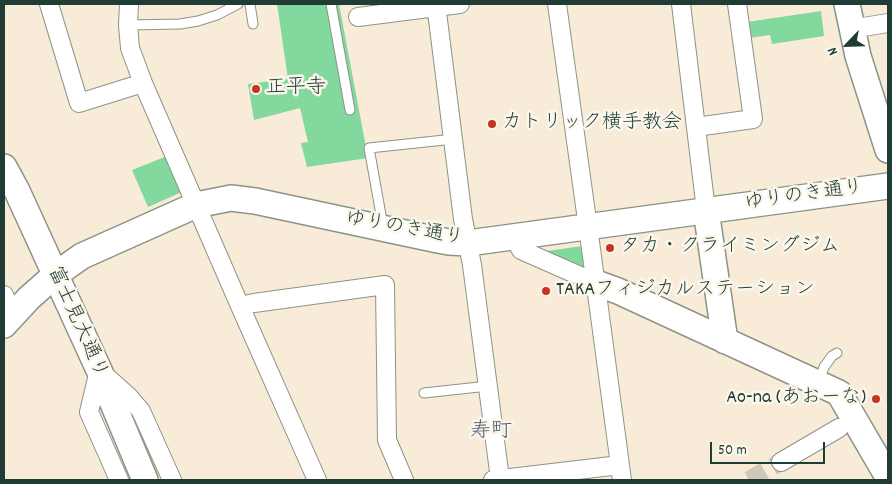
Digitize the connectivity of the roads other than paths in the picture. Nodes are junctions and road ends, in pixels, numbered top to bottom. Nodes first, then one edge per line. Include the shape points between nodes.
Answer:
1 (49, 4) edge
2 (129, 4) edge
3 (238, 4) edge
4 (250, 4) edge
5 (331, 4) edge
6 (460, 4) edge
7 (557, 4) edge
8 (681, 4) edge
9 (737, 4) edge
10 (847, 4) edge
11 (436, 5) edge
12 (358, 17) dead end
13 (888, 23) edge
14 (253, 24) dead end
15 (128, 25) junction
16 (852, 29) junction
17 (143, 83) junction
18 (350, 110) dead end
19 (696, 127) junction
20 (454, 140) junction
21 (888, 150) edge
22 (4, 167) edge
23 (888, 186) edge
24 (196, 205) junction
25 (706, 210) junction
26 (588, 226) junction
27 (384, 229) junction
28 (514, 237) junction
29 (468, 243) junction
30 (55, 275) junction
31 (596, 283) junction
32 (240, 306) junction
33 (7, 312) edge
34 (725, 341) junction
35 (837, 353) dead end
36 (99, 370) junction
37 (818, 384) junction
38 (488, 386) junction
39 (424, 393) dead end
40 (839, 428) dead end
41 (781, 462) tunnel mouth
42 (886, 467) edge
43 (621, 472) edge
44 (119, 480) edge
45 (145, 480) edge
46 (172, 480) edge
47 (317, 480) edge
48 (404, 480) edge
49 (497, 480) edge

1 - 17 street via 79,102
2 - 15 street
3 - 15 lane via 198,21
4 - 14 lane
5 - 18 lane
6 - 11 street
7 - 26 street
8 - 19 street
9 - 19 street via 753,119
10 - 16 street
11 - 12 street
11 - 20 street
13 - 16 street
15 - 17 street via 130,48
16 - 21 street
17 - 24 street
19 - 25 street
20 - 27 lane via 369,148
20 - 29 street
22 - 30 street, 富士見大通り
23 - 25 street, ゆりのき通り
24 - 27 street, ゆりのき通り via 231,198 255,201
24 - 30 street, ゆりのき通り via 82,256
24 - 32 street
25 - 26 street, ゆりのき通り
25 - 34 street
26 - 28 street, ゆりのき通り
26 - 31 street
27 - 29 street, ゆりのき通り
28 - 29 street, ゆりのき通り
28 - 31 street via 521,250
29 - 38 street
30 - 33 street, ゆりのき通り
30 - 36 street, 富士見大通り
31 - 34 street
31 - 43 street
32 - 47 street
32 - 48 street via 385,285 387,440
34 - 37 street
35 - 37 lane via 824,367
36 - 44 street via 89,412
36 - 45 street, 富士見大通り
36 - 46 street via 141,411
37 - 42 street via 839,393
38 - 39 lane
38 - 49 street
40 - 41 street
43 - 49 street

